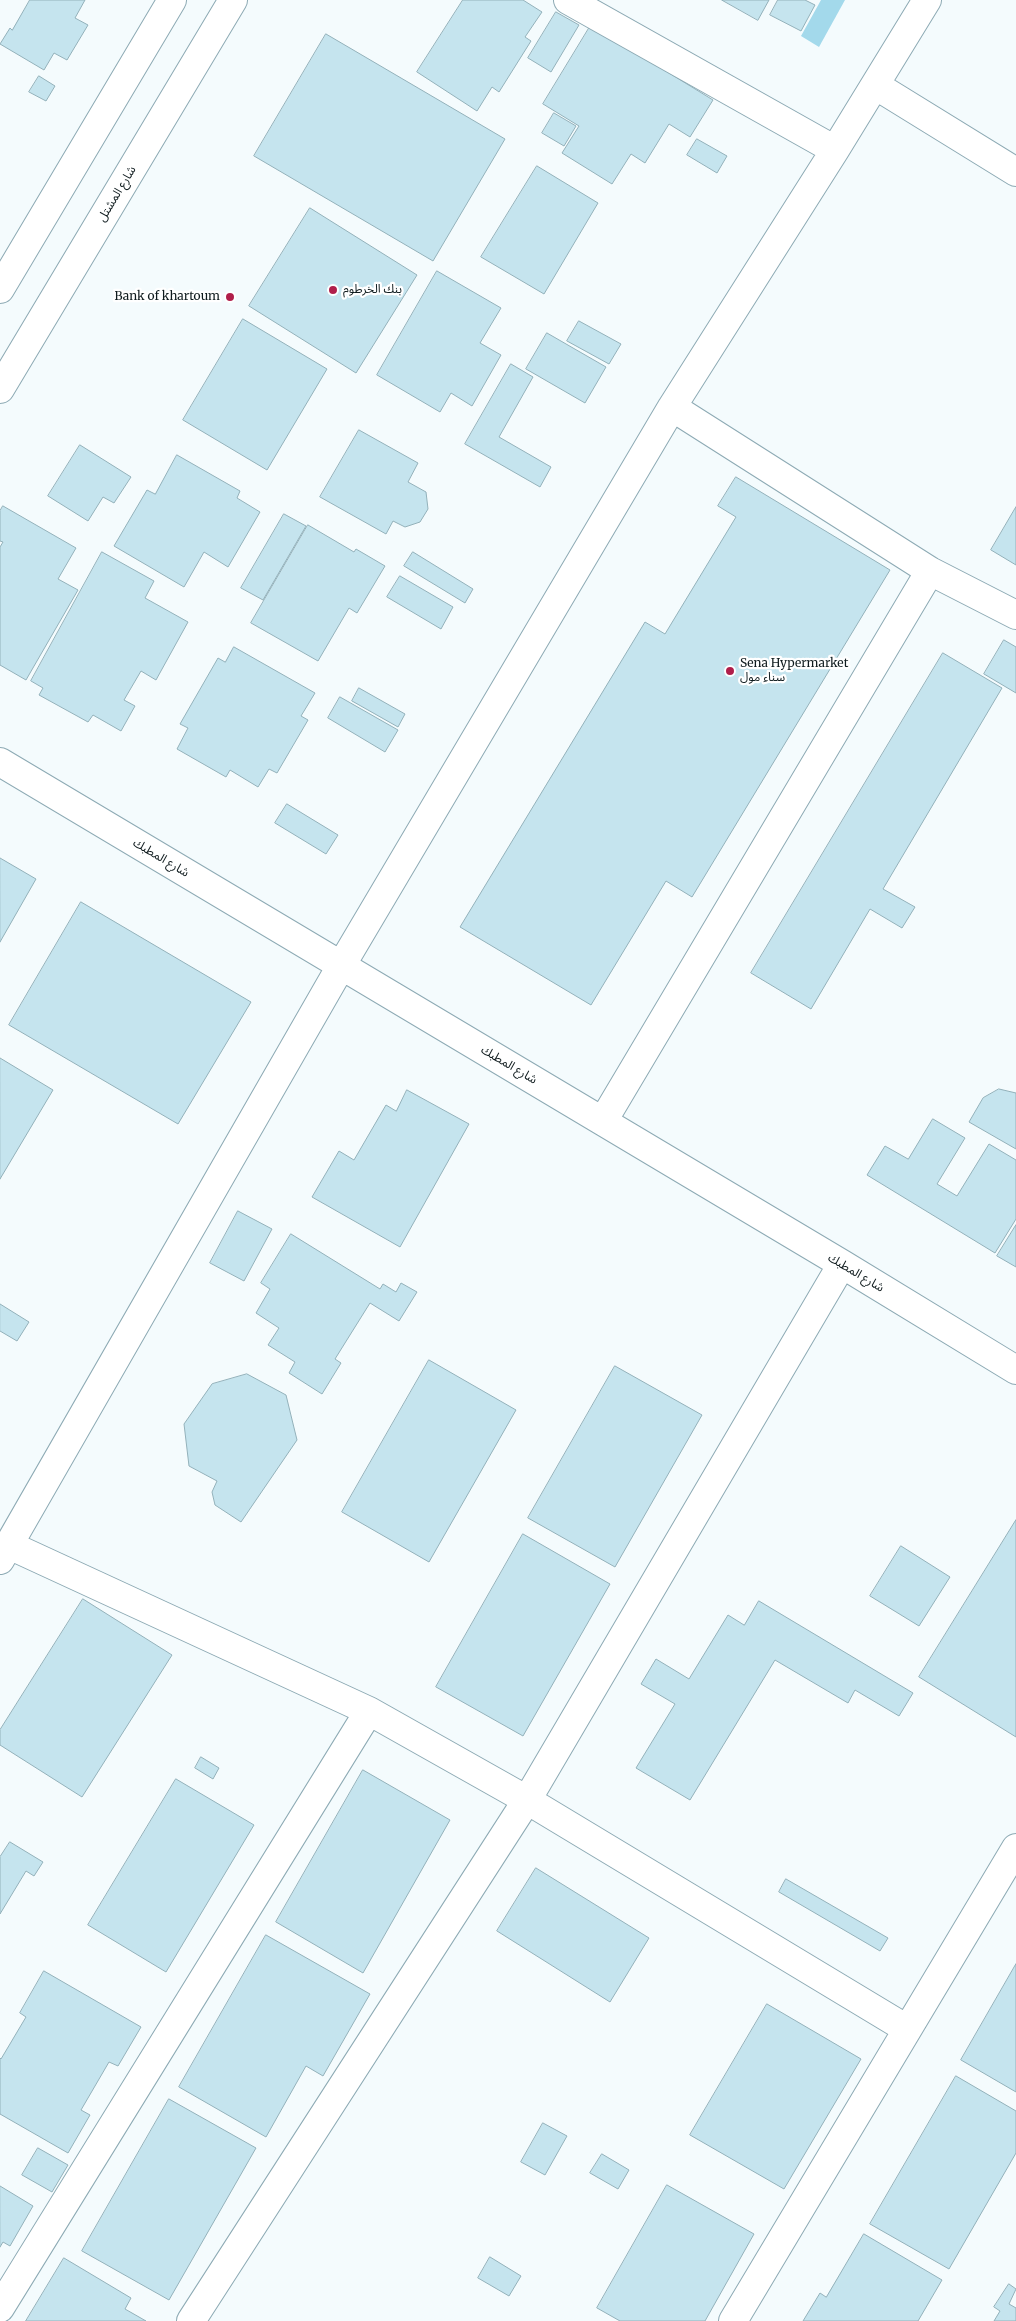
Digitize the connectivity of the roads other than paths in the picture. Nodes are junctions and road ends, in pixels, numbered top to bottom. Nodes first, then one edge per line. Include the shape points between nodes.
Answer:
1 (172, 0) edge
2 (233, 0) edge
3 (568, 0) edge
4 (927, 0) edge
5 (875, 85) junction
6 (835, 150) junction
7 (1016, 172) edge
8 (0, 289) edge
9 (0, 389) edge
10 (672, 407) junction
11 (930, 571) junction
12 (1016, 615) edge
13 (0, 762) edge
14 (341, 966) junction
15 (603, 1121) junction
16 (842, 1264) junction
17 (1016, 1370) edge
18 (5, 1552) edge
19 (369, 1711) junction
20 (527, 1800) junction
21 (1016, 1848) edge
22 (907, 2029) junction
23 (0, 2308) edge
24 (191, 2321) edge
25 (733, 2321) edge

1 - 8 street
2 - 9 street, شارع المشتل
3 - 6 street
4 - 5 street
5 - 6 street
5 - 7 street
6 - 10 street
10 - 11 street
10 - 14 street
11 - 12 street
11 - 15 street
13 - 14 street, شارع المطبك
14 - 15 street, شارع المطبك
14 - 18 street
15 - 16 street, شارع المطبك
16 - 17 street, شارع المطبك
16 - 20 street
18 - 19 street
19 - 20 street
19 - 23 street
20 - 22 street
20 - 24 street
21 - 22 street
22 - 25 street

